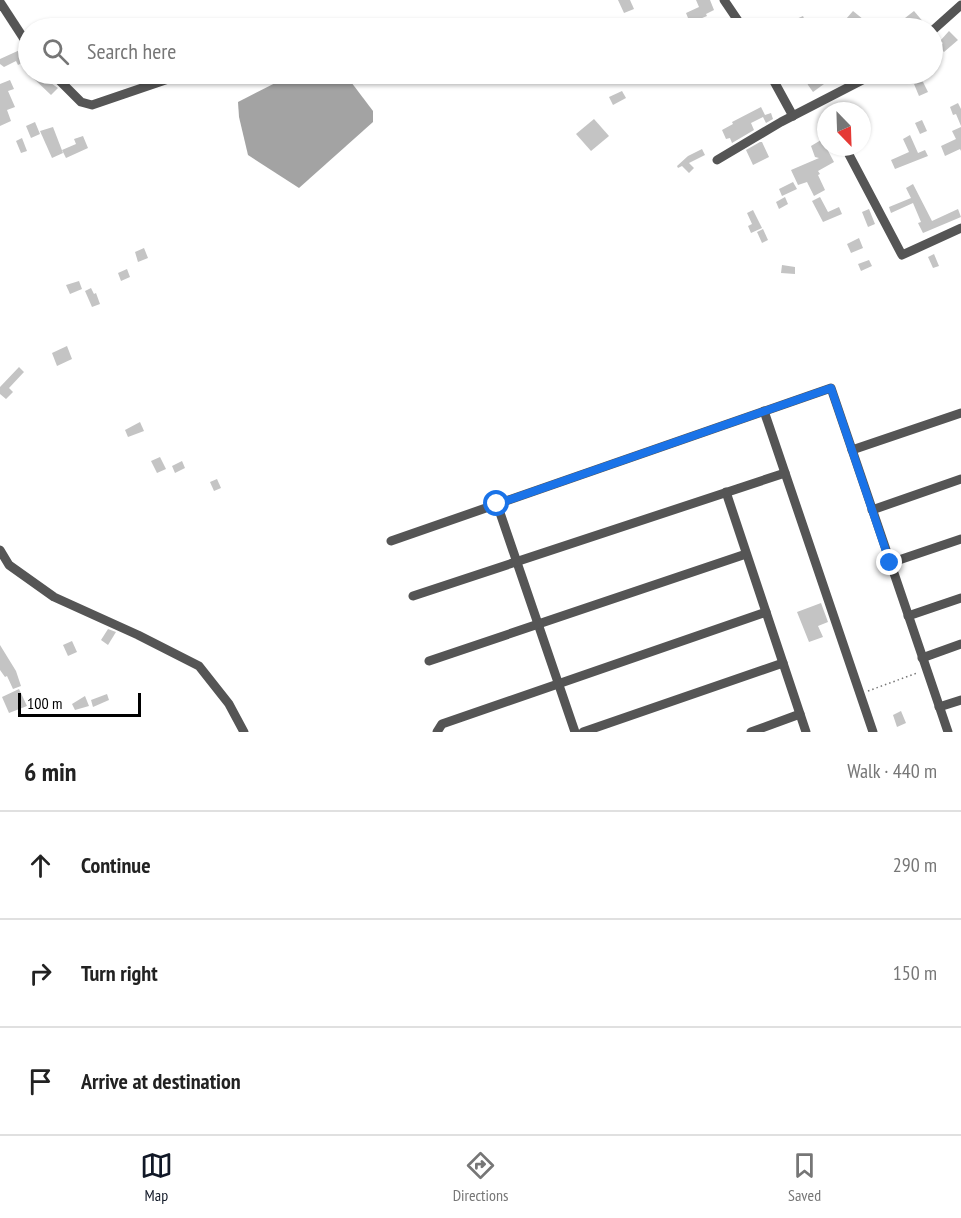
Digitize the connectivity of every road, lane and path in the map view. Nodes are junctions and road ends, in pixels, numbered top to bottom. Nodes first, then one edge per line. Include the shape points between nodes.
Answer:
1 (724, 0) edge
2 (0, 2) edge
3 (961, 5) edge
4 (736, 18) edge
5 (943, 22) edge
6 (18, 30) edge
7 (63, 84) edge
8 (154, 84) edge
9 (775, 84) edge
10 (855, 84) edge
11 (822, 102) edge
12 (817, 104) edge
13 (793, 116) junction
14 (850, 156) edge
15 (717, 160) dead end
16 (961, 228) edge
17 (764, 411) junction
18 (961, 413) edge
19 (852, 450) junction
20 (785, 473) junction
21 (961, 479) edge
22 (726, 492) junction
23 (497, 504) junction
24 (872, 510) junction
25 (961, 539) edge
26 (391, 541) dead end
27 (0, 550) edge
28 (746, 554) junction
29 (517, 562) junction
30 (890, 563) junction
31 (412, 596) dead end
32 (961, 598) edge
33 (766, 612) junction
34 (908, 616) junction
35 (538, 623) junction
36 (961, 644) edge
37 (922, 657) junction
38 (429, 661) dead end
39 (783, 663) junction
40 (927, 670) junction
41 (559, 684) junction
42 (860, 694) junction
43 (961, 700) edge
44 (939, 707) junction
45 (800, 714) junction
46 (244, 732) edge
47 (437, 732) edge
48 (575, 732) edge
49 (583, 732) edge
50 (751, 732) edge
51 (806, 732) edge
52 (873, 732) edge
53 (948, 732) edge

1 - 4 street
2 - 6 street
3 - 5 street
7 - 8 street via 81,102 92,105
9 - 13 street
10 - 11 street
12 - 13 street
13 - 15 street
14 - 16 street via 902,255
17 - 19 street via 831,388
17 - 20 street
17 - 23 street
18 - 19 street
19 - 24 street
20 - 22 street
20 - 42 street
21 - 24 street
22 - 28 street
22 - 29 street
23 - 26 street
23 - 29 street
24 - 30 street
25 - 30 street
27 - 46 street via 9,565 54,597 199,666 229,704
28 - 33 street
28 - 35 street
29 - 31 street
29 - 35 street
30 - 34 street
32 - 34 street
33 - 39 street
33 - 41 street
34 - 37 street
35 - 38 street
35 - 41 street
36 - 37 street
37 - 40 street
39 - 45 street
39 - 49 street
40 - 42 path
40 - 44 street
41 - 47 street via 442,724
41 - 48 street
42 - 52 street
43 - 44 street
44 - 53 street
45 - 50 street
45 - 51 street

